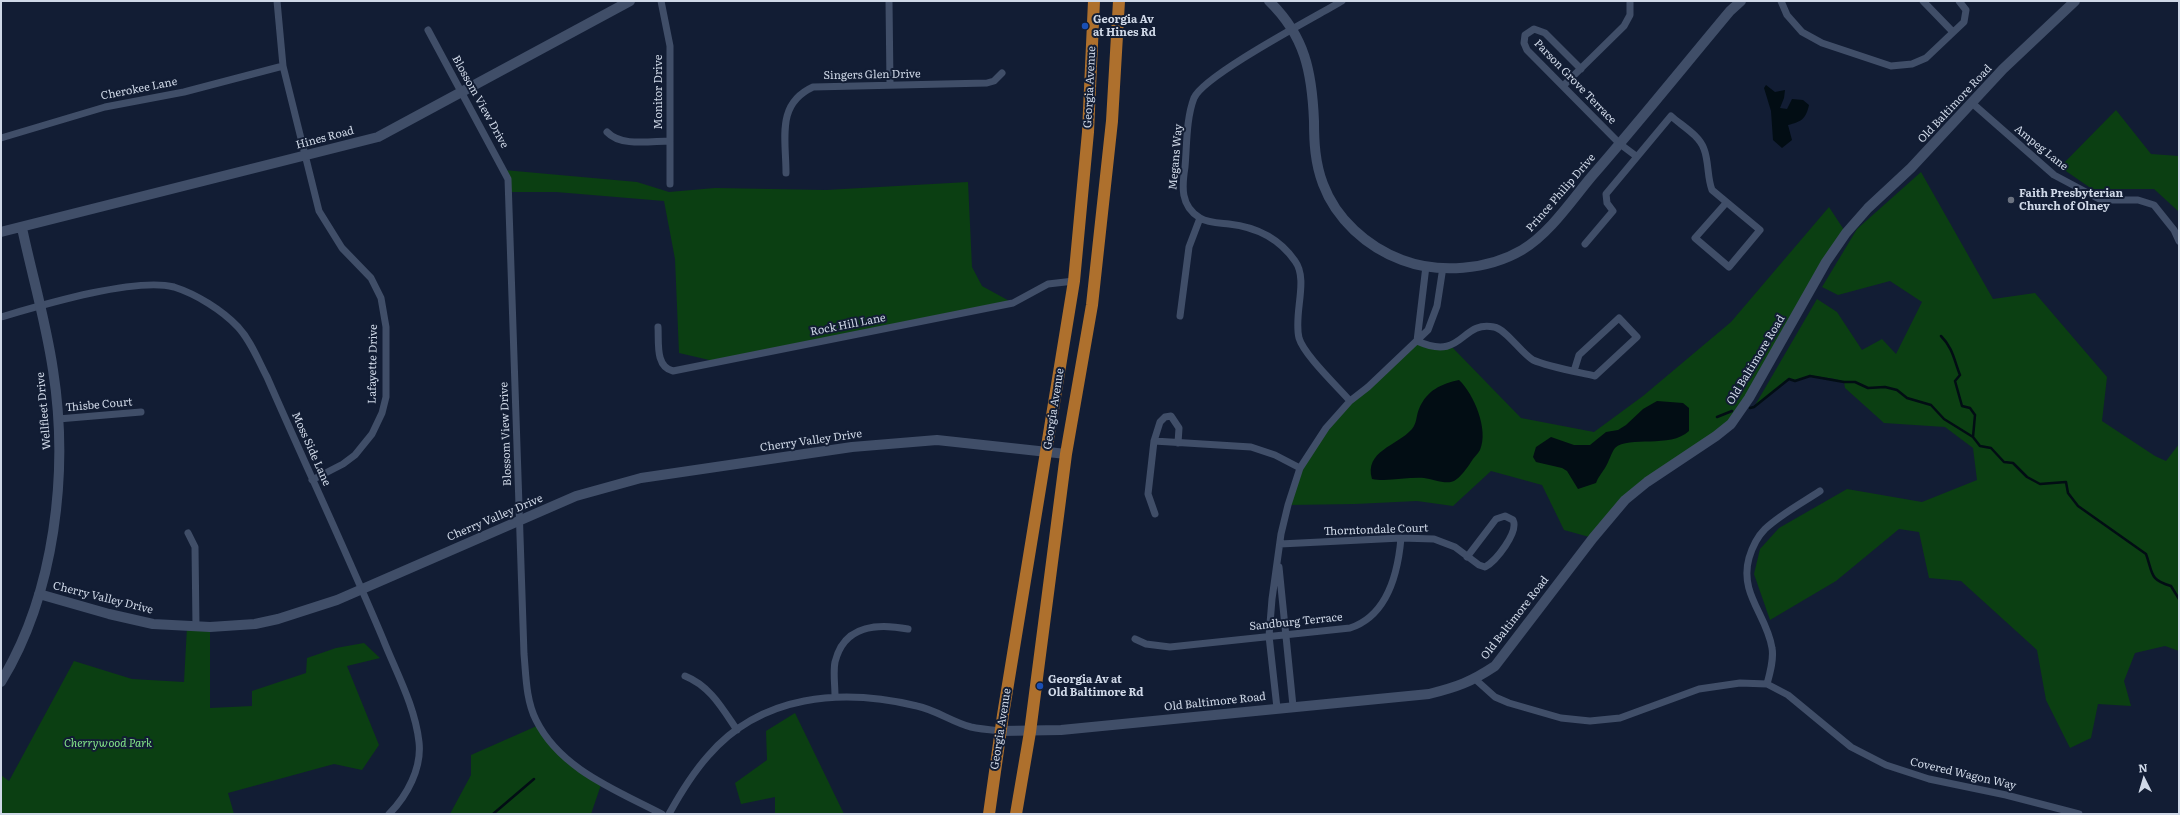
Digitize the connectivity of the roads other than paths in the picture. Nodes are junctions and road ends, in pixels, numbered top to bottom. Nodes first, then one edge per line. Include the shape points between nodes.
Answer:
1 (277, 1) edge
2 (630, 1) edge
3 (661, 1) edge
4 (889, 1) edge
5 (1094, 1) edge
6 (1119, 1) edge
7 (1269, 1) edge
8 (1342, 1) edge
9 (1630, 1) edge
10 (1741, 1) edge
11 (1781, 1) edge
12 (1923, 1) edge
13 (1959, 1) edge
14 (2075, 1) edge
15 (428, 30) dead end
16 (1293, 30) junction
17 (1953, 32) junction
18 (283, 66) junction
19 (1581, 69) junction
20 (1002, 73) dead end
21 (890, 84) junction
22 (1563, 86) junction
23 (462, 92) junction
24 (1972, 103) junction
25 (607, 132) dead end
26 (1, 138) edge
27 (670, 141) junction
28 (1620, 144) junction
29 (306, 156) junction
30 (1636, 156) junction
31 (786, 173) dead end
32 (670, 184) dead end
33 (1726, 203) junction
34 (1200, 218) junction
35 (22, 228) junction
36 (1, 232) edge
37 (2179, 242) edge
38 (1585, 244) dead end
39 (1426, 266) junction
40 (1443, 268) junction
41 (1074, 281) junction
42 (40, 306) junction
43 (1180, 316) dead end
44 (1, 317) edge
45 (658, 327) dead end
46 (1417, 341) junction
47 (1574, 371) junction
48 (1350, 401) junction
49 (141, 412) dead end
50 (58, 420) junction
51 (1154, 441) junction
52 (1178, 443) junction
53 (1047, 451) junction
54 (1066, 454) junction
55 (1300, 468) junction
56 (312, 480) junction
57 (1820, 491) dead end
58 (1155, 514) dead end
59 (520, 519) junction
60 (188, 533) dead end
61 (1401, 538) junction
62 (1280, 544) junction
63 (1467, 556) junction
64 (1278, 561) junction
65 (362, 589) junction
66 (39, 594) junction
67 (196, 627) junction
68 (908, 629) dead end
69 (1286, 634) junction
70 (1269, 636) junction
71 (1135, 639) dead end
72 (685, 676) dead end
73 (1475, 679) junction
74 (1, 682) edge
75 (1767, 684) junction
76 (835, 696) junction
77 (1293, 706) junction
78 (1276, 708) junction
79 (738, 730) junction
80 (1001, 731) junction
81 (1030, 732) junction
82 (389, 814) edge
83 (662, 814) edge
84 (669, 814) edge
85 (989, 814) edge
86 (1016, 814) edge
87 (2079, 814) edge

1 - 18 street, Lafayette Drive
2 - 23 street, Hines Road
3 - 27 street, Monitor Drive via 670,46
4 - 21 street
5 - 41 main road, Georgia Avenue via 1088,132
6 - 54 main road, Georgia Avenue via 1112,121 1092,305
7 - 16 street, Prince Philip Drive
8 - 16 street, Megans Way
9 - 19 street via 1630,15 1624,26
10 - 28 street, Prince Philip Drive
11 - 17 street via 1788,15 1802,32 1822,43 1884,65 1898,66 1918,62 1931,54
12 - 17 street
13 - 17 street via 1965,8 1966,16 1964,22
14 - 24 street, Old Baltimore Road via 2003,69
15 - 23 street, Blossom View Drive
16 - 34 street, Megans Way via 1209,81 1195,97 1191,111 1182,189 1186,204
16 - 39 street, Prince Philip Drive via 1309,69 1313,90 1317,165 1322,184 1332,204 1356,233 1375,246 1395,257
18 - 26 street, Cherokee Lane via 184,92 105,107
18 - 29 street, Lafayette Drive
19 - 22 street
19 - 22 street, Parson Grove Terrace via 1545,32 1534,29 1526,32 1523,39 1527,50
20 - 21 street, Singers Glen Drive via 994,81 987,83
21 - 31 street, Singers Glen Drive via 813,87 800,93 792,101 786,115
22 - 28 street, Parson Grove Terrace
23 - 29 street, Hines Road via 378,137
23 - 59 street, Blossom View Drive via 504,170 509,185
24 - 37 street, Ampeg Lane via 2054,175 2101,200 2138,200 2154,205 2174,230
24 - 73 street, Old Baltimore Road via 1846,233 1826,262 1749,398 1731,424 1625,500 1494,666
25 - 27 street via 612,138 621,141
27 - 32 street, Monitor Drive
28 - 30 street, Parson Grove Terrace
28 - 40 street, Prince Philip Drive via 1530,245 1511,257 1482,265
29 - 35 street, Hines Road
29 - 56 street, Lafayette Drive via 319,211 342,248 371,278 381,298 386,327 386,397 372,434 355,455
30 - 33 street via 1671,116 1700,140 1705,150 1712,190
30 - 38 street via 1606,194 1605,198 1613,211
33 - 33 street via 1695,238 1729,267 1760,230
34 - 43 street via 1189,247
34 - 48 street via 1260,230 1296,261 1301,274 1297,326 1299,340
35 - 36 street, Hines Road
35 - 42 street, Wellfleet Drive
39 - 40 street, Prince Philip Drive
39 - 46 street
40 - 46 street via 1433,320 1428,330
41 - 45 street, Rock Hill Lane via 1048,284 1013,303 673,371 661,364
41 - 53 main road, Georgia Avenue
42 - 44 street, Moss Side Lane
42 - 50 street, Wellfleet Drive via 53,370
42 - 56 street, Moss Side Lane via 136,285 173,287 198,298 229,318 250,344
46 - 47 street via 1440,348 1451,346 1470,331 1483,326 1496,327 1533,360
46 - 48 street
47 - 47 street via 1595,376 1637,337 1619,318 1579,355
48 - 55 street via 1326,428
49 - 50 street, Thisbe Court
50 - 66 street, Wellfleet Drive via 60,461 56,508
51 - 52 street
51 - 52 street via 1160,422 1171,416 1178,428
51 - 58 street via 1148,494
52 - 55 street via 1251,447 1275,455
53 - 54 street, Cherry Valley Drive
53 - 59 street, Cherry Valley Drive via 937,440 859,446 640,478 576,496
53 - 80 main road, Georgia Avenue
54 - 81 main road, Georgia Avenue
55 - 62 street via 1288,505
56 - 65 street, Moss Side Lane
57 - 75 street via 1766,529 1751,552 1745,572 1772,648 1771,671
59 - 65 street, Cherry Valley Drive
59 - 83 street, Blossom View Drive via 524,654 527,689 536,720 552,746 565,758 590,775
60 - 67 street via 196,548
61 - 62 street, Thorntondale Court
61 - 63 street, Thorntondale Court via 1434,538
61 - 69 street, Sandburg Terrace via 1395,577 1381,604 1368,620 1350,628
62 - 64 street
63 - 63 street, Thorntondale Court via 1482,567 1489,564 1513,533 1513,520 1505,516 1496,519
64 - 69 street
64 - 70 street
65 - 67 street, Cherry Valley Drive via 278,619 240,625
65 - 82 street, Moss Side Lane via 412,711 419,742 419,762 409,787 400,804
66 - 67 street, Cherry Valley Drive via 138,621
66 - 74 street, Cherry Valley Drive via 23,638
68 - 76 street via 889,625 872,626 859,630 846,640 835,662
69 - 70 street, Sandburg Terrace
69 - 77 street
70 - 71 street, Sandburg Terrace via 1170,647 1146,644
70 - 78 street
72 - 79 street via 698,681 712,693
73 - 75 street, Covered Wagon Way via 1495,697 1509,703 1561,718 1590,721 1620,718 1699,689 1740,683
73 - 77 street, Old Baltimore Road via 1458,687 1429,694
75 - 87 street, Covered Wagon Way via 1788,695 1851,747 1886,765 1929,779
76 - 79 street, Old Baltimore Road via 791,703 766,713
76 - 80 street, Old Baltimore Road via 918,706 971,727
77 - 78 street, Old Baltimore Road
78 - 81 street, Old Baltimore Road
79 - 84 street, Old Baltimore Road via 709,755 687,782
80 - 81 street, Old Baltimore Road
80 - 85 main road, Georgia Avenue
81 - 86 main road, Georgia Avenue

